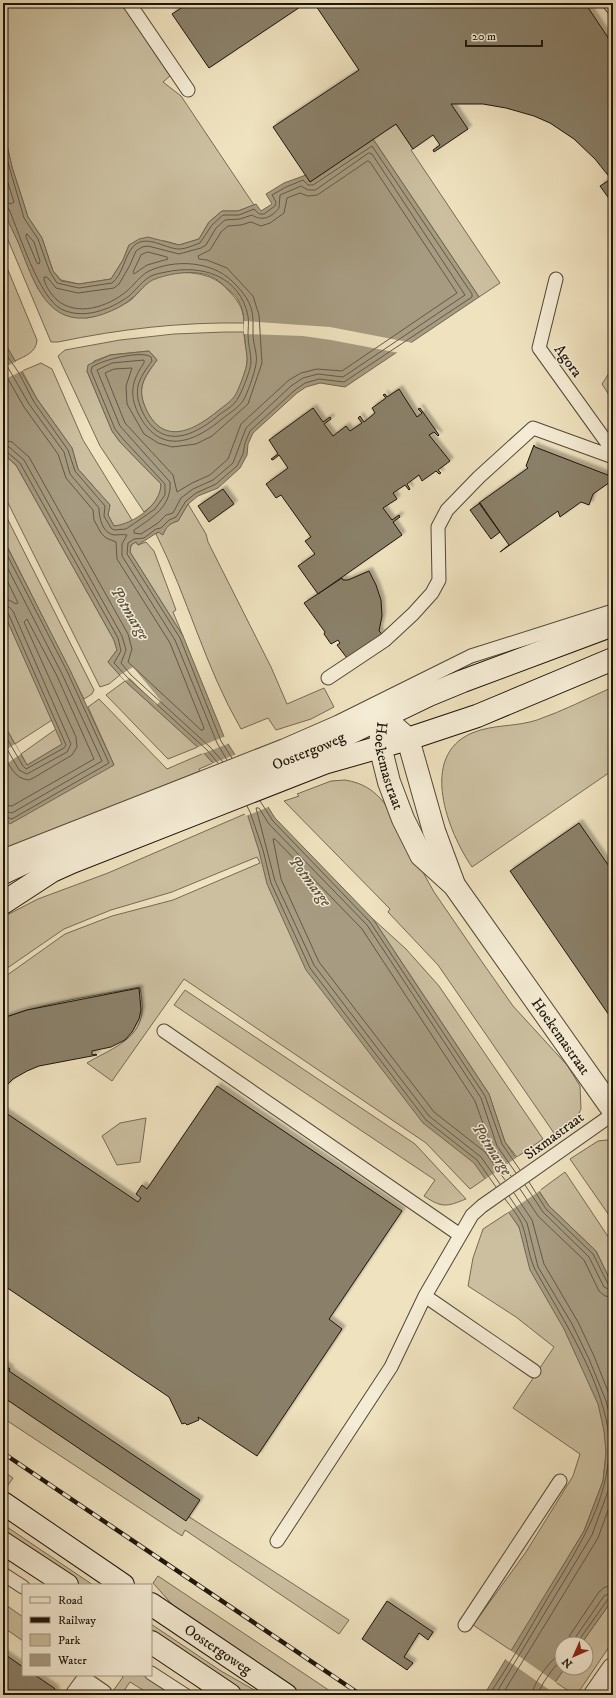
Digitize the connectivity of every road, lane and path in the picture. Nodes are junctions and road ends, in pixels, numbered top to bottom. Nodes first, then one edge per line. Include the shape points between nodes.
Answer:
1 (129, 3) edge
2 (610, 3) edge
3 (613, 8) edge
4 (188, 90) dead end
5 (556, 279) dead end
6 (613, 451) edge
7 (613, 457) edge
8 (613, 611) edge
9 (613, 625) edge
10 (613, 659) edge
11 (328, 678) dead end
12 (383, 717) junction
13 (408, 739) junction
14 (380, 746) junction
15 (264, 770) junction
16 (224, 785) junction
17 (3, 856) edge
18 (3, 873) edge
19 (454, 884) junction
20 (3, 903) edge
21 (164, 1031) dead end
22 (613, 1110) edge
23 (613, 1114) edge
24 (460, 1235) junction
25 (425, 1296) junction
26 (534, 1371) dead end
27 (560, 1481) dead end
28 (3, 1503) edge
29 (277, 1540) dead end
30 (3, 1542) edge
31 (3, 1574) edge
32 (66, 1584) edge
33 (122, 1584) edge
34 (22, 1586) edge
35 (152, 1605) edge
36 (465, 1625) dead end
37 (152, 1643) edge
38 (613, 1670) edge
39 (152, 1674) edge
40 (77, 1695) edge
41 (101, 1695) edge
42 (184, 1695) edge
43 (230, 1695) edge
44 (286, 1695) edge
45 (595, 1695) edge

1 - 4 lane
2 - 3 lane
5 - 6 lane, Agora via 539,348
7 - 11 lane via 533,428 447,510 438,528 439,580 432,593 385,640
8 - 15 lane, Oostergoweg via 471,656 338,722
9 - 12 main road, Oostergoweg via 463,682
10 - 13 main road, Oostergoweg via 477,716
12 - 13 main road, Hoekemastraat
12 - 14 main road, Hoekemastraat
12 - 15 main road, Oostergoweg
13 - 14 main road, Oostergoweg
13 - 19 main road, Hoekemastraat via 434,831
14 - 15 main road, Oostergoweg via 324,763
14 - 19 main road, Hoekemastraat via 389,782 403,819 421,855
15 - 16 main road, Oostergoweg
15 - 16 lane, Oostergoweg
16 - 17 lane, Oostergoweg
16 - 18 main road, Oostergoweg
16 - 20 main road, Oostergoweg via 52,872
19 - 22 main road, Hoekemastraat
21 - 24 lane
23 - 24 lane, Sixmastraat via 482,1206
24 - 25 lane, Sixmastraat
25 - 26 lane
25 - 29 lane, Sixmastraat via 391,1367
27 - 36 lane
28 - 33 main road
30 - 32 main road
31 - 34 lane
35 - 44 main road, Oostergoweg
37 - 43 main road, Oostergoweg
38 - 45 main road
39 - 42 lane
40 - 41 main road via 85,1684

